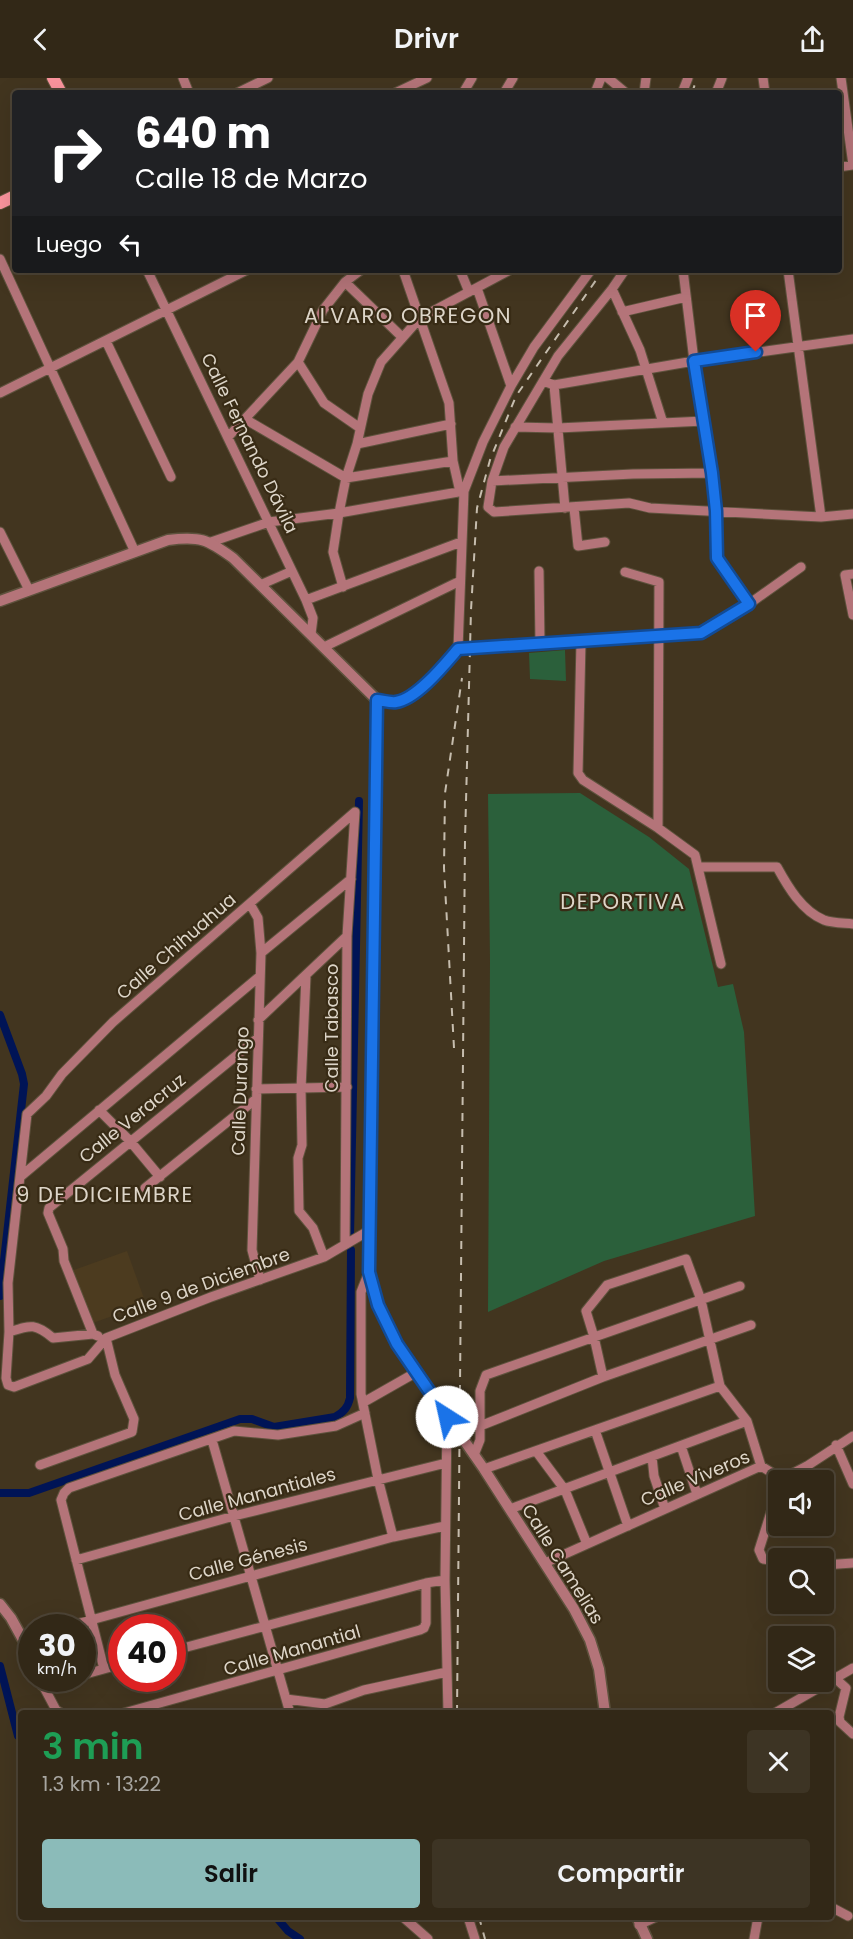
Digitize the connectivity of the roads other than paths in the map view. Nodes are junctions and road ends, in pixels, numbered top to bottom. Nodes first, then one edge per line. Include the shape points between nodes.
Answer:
1 (268, 78) edge
2 (427, 78) edge
3 (608, 78) edge
4 (842, 78) edge
5 (243, 90) edge
6 (401, 90) edge
7 (622, 90) edge
8 (853, 165) edge
9 (0, 259) edge
10 (148, 273) edge
11 (241, 273) edge
12 (357, 273) edge
13 (404, 273) edge
14 (462, 273) edge
15 (504, 273) edge
16 (589, 273) edge
17 (623, 273) edge
18 (683, 273) edge
19 (788, 273) edge
20 (345, 282) junction
21 (612, 289) junction
22 (473, 290) junction
23 (686, 297) junction
24 (167, 311) junction
25 (622, 312) junction
26 (420, 318) junction
27 (402, 337) junction
28 (853, 339) edge
29 (106, 341) junction
30 (798, 346) junction
31 (694, 361) junction
32 (298, 362) junction
33 (50, 369) junction
34 (646, 370) junction
35 (543, 381) junction
36 (554, 385) junction
37 (511, 386) junction
38 (0, 393) edge
39 (245, 419) junction
40 (704, 421) junction
41 (663, 423) junction
42 (451, 424) junction
43 (360, 428) junction
44 (515, 428) junction
45 (558, 428) junction
46 (228, 437) junction
47 (357, 444) junction
48 (453, 461) junction
49 (712, 473) junction
50 (171, 477) dead end
51 (346, 478) junction
52 (562, 478) junction
53 (492, 481) junction
54 (462, 491) junction
55 (569, 508) junction
56 (716, 511) junction
57 (339, 513) junction
58 (853, 514) edge
59 (821, 517) junction
60 (268, 522) junction
61 (0, 532) edge
62 (211, 542) junction
63 (461, 542) junction
64 (605, 542) dead end
65 (135, 552) junction
66 (801, 567) dead end
67 (292, 571) junction
68 (539, 571) dead end
69 (625, 572) dead end
70 (849, 575) edge
71 (460, 581) junction
72 (260, 585) junction
73 (343, 587) junction
74 (29, 590) junction
75 (306, 600) junction
76 (0, 601) edge
77 (749, 604) junction
78 (853, 614) edge
79 (311, 634) junction
80 (659, 635) junction
81 (580, 642) junction
82 (540, 644) junction
83 (324, 647) junction
84 (458, 649) junction
85 (377, 700) junction
86 (355, 812) joint
87 (658, 828) junction
88 (699, 867) junction
89 (351, 879) junction
90 (250, 904) junction
91 (853, 924) edge
92 (347, 936) junction
93 (261, 953) junction
94 (721, 964) dead end
95 (260, 976) junction
96 (306, 976) junction
97 (258, 1020) junction
98 (258, 1038) junction
99 (347, 1087) junction
100 (301, 1089) junction
101 (256, 1094) junction
102 (99, 1110) junction
103 (130, 1141) junction
104 (20, 1177) junction
105 (160, 1177) junction
106 (145, 1188) dead end
107 (370, 1230) junction
108 (345, 1244) junction
109 (324, 1257) junction
110 (369, 1272) junction
111 (260, 1280) junction
112 (740, 1286) dead end
113 (701, 1300) junction
114 (750, 1325) dead end
115 (9, 1332) junction
116 (93, 1334) junction
117 (594, 1337) junction
118 (106, 1338) junction
119 (710, 1339) junction
120 (415, 1373) junction
121 (603, 1377) junction
122 (720, 1386) junction
123 (364, 1402) junction
124 (364, 1413) junction
125 (447, 1417) junction
126 (747, 1420) junction
127 (480, 1426) junction
128 (595, 1430) junction
129 (853, 1436) edge
130 (212, 1440) junction
131 (836, 1445) junction
132 (681, 1446) junction
133 (536, 1451) junction
134 (474, 1455) junction
135 (652, 1457) junction
136 (447, 1463) junction
137 (40, 1465) dead end
138 (761, 1466) junction
139 (484, 1469) junction
140 (800, 1470) edge
141 (768, 1471) edge
142 (610, 1473) junction
143 (378, 1479) junction
144 (853, 1484) edge
145 (565, 1490) junction
146 (698, 1494) junction
147 (510, 1509) junction
148 (666, 1509) junction
149 (234, 1516) junction
150 (768, 1522) edge
151 (445, 1526) junction
152 (628, 1526) junction
153 (393, 1537) junction
154 (587, 1544) junction
155 (76, 1560) junction
156 (768, 1560) edge
157 (545, 1563) junction
158 (853, 1563) edge
159 (834, 1564) edge
160 (251, 1575) junction
161 (444, 1580) junction
162 (426, 1583) junction
163 (0, 1604) edge
164 (91, 1614) edge
165 (96, 1618) edge
166 (18, 1626) edge
167 (265, 1626) junction
168 (96, 1636) edge
169 (186, 1647) edge
170 (108, 1668) edge
171 (853, 1668) edge
172 (104, 1669) junction
173 (96, 1671) edge
174 (278, 1671) junction
175 (447, 1672) junction
176 (836, 1679) junction
177 (46, 1692) edge
178 (286, 1700) junction
179 (326, 1709) edge
180 (56, 1710) edge
181 (135, 1710) edge
182 (289, 1710) edge
183 (448, 1710) edge
184 (605, 1710) edge
185 (779, 1710) edge
186 (853, 1734) edge
187 (834, 1909) edge
188 (848, 1916) dead end
189 (406, 1920) edge
190 (469, 1920) edge
191 (757, 1920) edge
192 (638, 1921) edge
193 (428, 1939) edge
194 (475, 1939) edge
195 (646, 1939) edge
196 (754, 1939) edge

1 - 5 street
2 - 6 street
3 - 7 street
4 - 8 street
9 - 33 street
10 - 24 street, Calle Fernando Dávila
11 - 24 street
12 - 20 street
13 - 26 street
14 - 22 street
15 - 22 street
16 - 37 street via 534,347
17 - 21 street
18 - 23 street
19 - 30 street
20 - 27 street
20 - 32 street via 323,310
21 - 25 street
21 - 35 street
22 - 26 street
22 - 37 street
23 - 25 street
23 - 31 street
24 - 29 street
24 - 46 street, Calle Fernando Dávila
25 - 34 street
26 - 27 street
26 - 42 street via 449,403
27 - 43 street via 381,362
28 - 30 street
29 - 33 street
29 - 50 street
30 - 31 street
30 - 59 street
31 - 34 street
31 - 40 street
32 - 39 street
32 - 43 street via 324,403
33 - 38 street
33 - 65 street
34 - 36 street
34 - 41 street
35 - 36 street
35 - 44 street
36 - 45 street
37 - 54 street
39 - 46 street
39 - 51 street
40 - 41 street
40 - 49 street
41 - 45 street
42 - 47 street
42 - 48 street
43 - 47 street
44 - 45 street
44 - 53 street
45 - 52 street
46 - 60 street, Calle Fernando Dávila
47 - 51 street
48 - 51 street
48 - 54 street
49 - 52 street
49 - 56 street
51 - 57 street
52 - 53 street
52 - 55 street
53 - 55 street via 488,507 494,512
54 - 57 street
54 - 63 street
55 - 56 street via 629,503 650,508
55 - 64 street via 578,546
56 - 59 street
56 - 77 street via 717,558
57 - 60 street
57 - 73 street via 333,552
58 - 59 street
60 - 62 street
60 - 67 street, Calle Fernando Dávila
61 - 74 street
62 - 65 street via 192,537 168,540
62 - 72 street
63 - 71 street
63 - 73 street
65 - 74 street
66 - 77 street
67 - 72 street
67 - 75 street, Calle Fernando Dávila
68 - 82 street
69 - 80 street via 659,582
70 - 78 street
71 - 83 street
71 - 84 street
72 - 79 street
73 - 75 street
74 - 76 street
75 - 79 street, Calle Fernando Dávila via 313,618
77 - 80 street via 701,633
79 - 83 street
80 - 81 street
80 - 87 street
81 - 82 street
81 - 87 street via 578,773
82 - 84 street
83 - 85 street
84 - 85 street via 414,693 396,702
85 - 107 street, Calle Camelias
86 - 89 street, Calle Tabasco
86 - 90 street, Calle Chihuahua
87 - 88 street via 695,855
88 - 91 street via 777,867 802,904 825,920
88 - 94 street
89 - 92 street, Calle Tabasco
89 - 93 street
90 - 93 street, Calle Durango via 258,918
90 - 104 street, Calle Chihuahua via 113,1022 27,1114
92 - 96 street
92 - 99 street, Calle Tabasco
93 - 95 street, Calle Durango
95 - 97 street, Calle Durango
95 - 102 street
96 - 97 street
96 - 100 street
97 - 98 street, Calle Durango
98 - 101 street, Calle Durango
98 - 103 street, Calle Veracruz
99 - 100 street
99 - 108 street, Calle Tabasco
100 - 101 street
100 - 109 street via 299,1211 313,1228
101 - 105 street
101 - 111 street, Calle Durango via 252,1250
102 - 103 street
102 - 104 street
103 - 105 street
103 - 116 street, Calle Veracruz via 49,1208 48,1213
104 - 115 street via 8,1283
105 - 106 street
107 - 108 street
107 - 110 street, Calle Camelias
108 - 109 street, Calle 9 de Diciembre
109 - 111 street, Calle 9 de Diciembre
110 - 120 street, Calle Camelias via 378,1305
110 - 123 street via 361,1292
111 - 118 street, Calle 9 de Diciembre
112 - 113 street
113 - 117 street
113 - 117 street via 686,1259 607,1285 586,1311
113 - 119 street
114 - 119 street
115 - 116 street via 32,1325 53,1338
115 - 118 street, Calle 9 de Diciembre via 6,1378 14,1387 88,1359
116 - 118 street
117 - 121 street
117 - 127 street via 486,1375 480,1391
118 - 137 street via 115,1375 134,1419 132,1432
119 - 121 street
119 - 122 street
120 - 123 street
120 - 125 street, Calle Camelias
121 - 127 street
122 - 126 street
122 - 128 street
123 - 124 street
124 - 130 street via 336,1426 278,1435 234,1431
124 - 143 street
125 - 134 street, Calle Camelias
125 - 136 street
126 - 132 street
126 - 138 street
127 - 134 street
128 - 133 street
128 - 142 street
129 - 131 street, Calle Viveros
130 - 149 street
130 - 155 street via 63,1493 61,1500
131 - 140 street, Calle Viveros
131 - 144 street
132 - 135 street
132 - 146 street
133 - 139 street
133 - 145 street
134 - 139 street, Calle Camelias
135 - 142 street
135 - 148 street via 654,1476
136 - 143 street, Calle Manantiales
136 - 151 street
138 - 141 street, Calle Viveros
138 - 146 street, Calle Viveros
139 - 147 street, Calle Camelias
142 - 145 street
142 - 152 street
143 - 149 street, Calle Manantiales
143 - 153 street
145 - 147 street
145 - 154 street
146 - 148 street, Calle Viveros
147 - 157 street, Calle Camelias
148 - 152 street, Calle Viveros
149 - 155 street, Calle Manantiales
149 - 160 street
150 - 156 street via 759,1550 763,1559
151 - 153 street, Calle Génesis
151 - 161 street
152 - 154 street, Calle Viveros
153 - 160 street, Calle Génesis
154 - 157 street, Calle Viveros
155 - 164 street
157 - 184 street, Calle Camelias via 590,1640
158 - 159 street
160 - 165 street, Calle Génesis
160 - 167 street
161 - 162 street
161 - 175 street
162 - 167 street
162 - 174 street, Calle Manantial via 424,1628
163 - 166 street
167 - 169 street
167 - 174 street
168 - 172 street
170 - 172 street
171 - 176 street
172 - 173 street
174 - 178 street
174 - 181 street, Calle Manantial
175 - 179 street via 364,1690
175 - 183 street
176 - 185 street
176 - 186 street via 846,1688 840,1722
177 - 180 street
178 - 179 street
178 - 182 street
187 - 188 street
189 - 193 street
190 - 194 street
191 - 196 street
192 - 195 street

